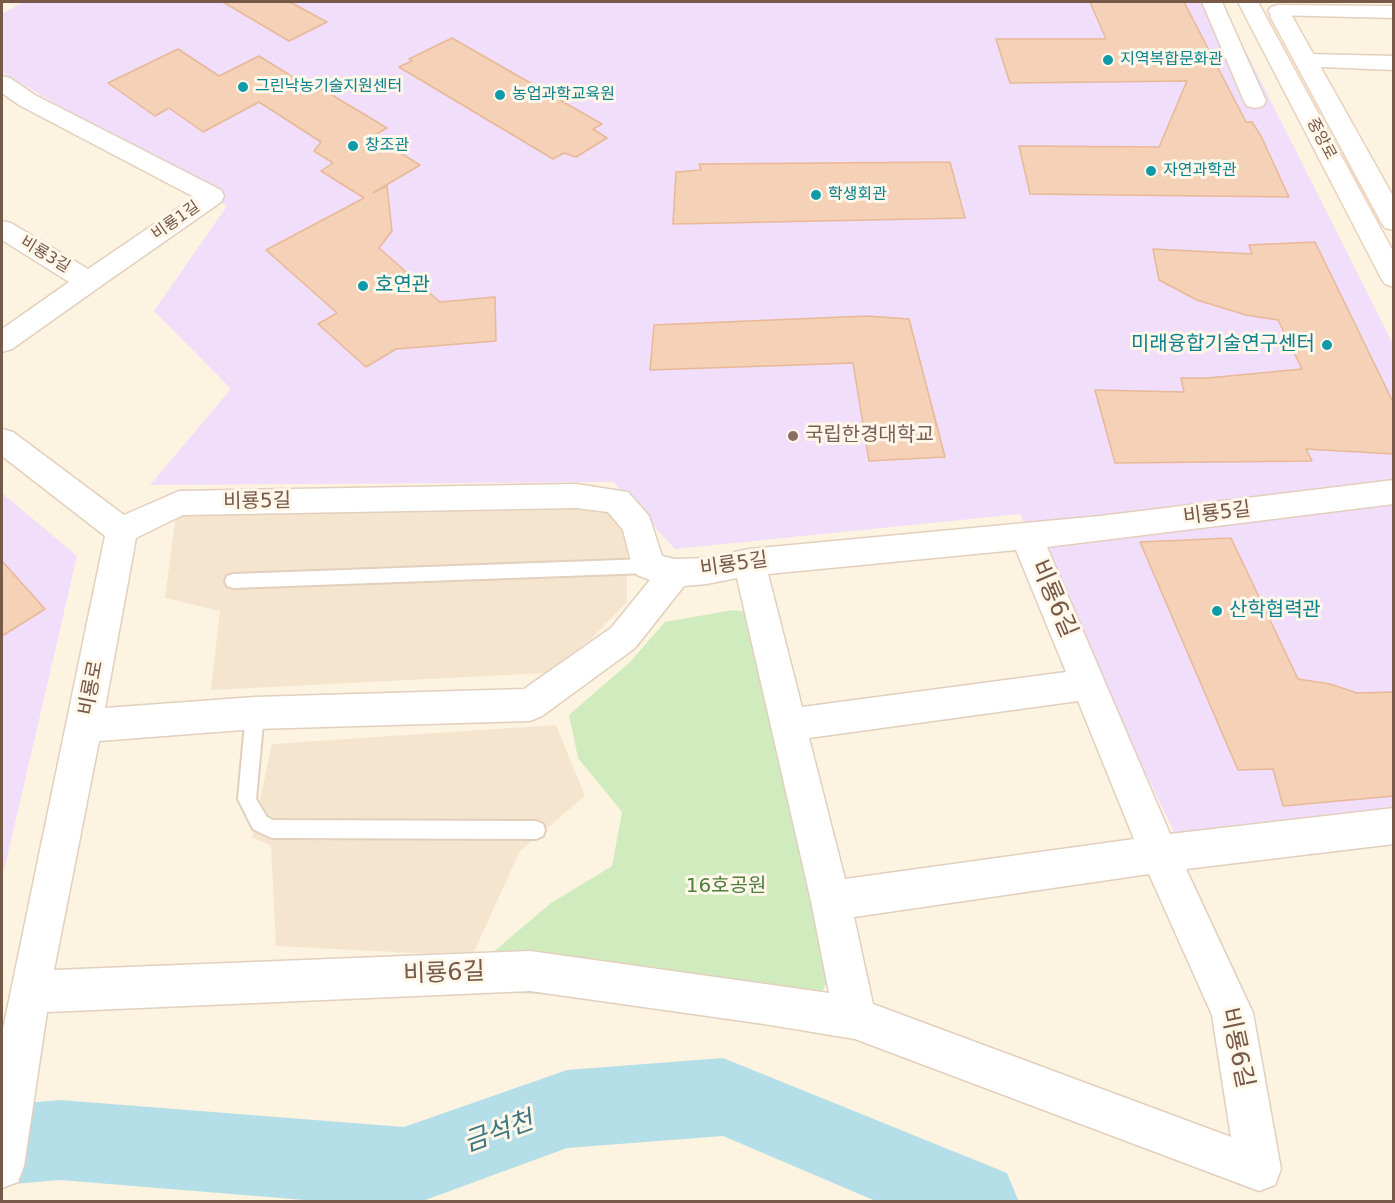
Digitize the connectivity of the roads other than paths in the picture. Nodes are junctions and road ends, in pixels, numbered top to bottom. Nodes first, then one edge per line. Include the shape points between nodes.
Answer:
1 (1212, 2) edge
2 (1248, 2) edge
3 (1275, 6) edge
4 (1394, 12) edge
5 (1307, 61) junction
6 (1394, 63) edge
7 (2, 83) edge
8 (1255, 101) dead end
9 (1394, 222) edge
10 (2, 229) edge
11 (1394, 278) edge
12 (89, 282) junction
13 (2, 342) edge
14 (2, 441) edge
15 (1394, 492) edge
16 (122, 531) junction
17 (1027, 537) junction
18 (749, 562) junction
19 (661, 569) junction
20 (233, 581) dead end
21 (1089, 684) junction
22 (255, 713) junction
23 (787, 725) junction
24 (84, 726) junction
25 (1394, 826) edge
26 (536, 830) dead end
27 (1159, 854) junction
28 (831, 901) junction
29 (29, 992) junction
30 (855, 1018) junction
31 (2, 1166) edge

1 - 8 street
2 - 11 street, 중앙로
3 - 4 street
3 - 5 street, 중앙로
5 - 6 street
5 - 9 street, 중앙로
7 - 12 street, 비룡1길 via 18,105 212,196
10 - 12 street, 비룡3길
12 - 13 street, 비룡1길
14 - 16 street
15 - 17 street, 비룡5길
16 - 19 street, 비룡5길 via 179,503 576,496 617,501 638,525
16 - 24 street, 비룡로
17 - 18 street, 비룡5길
17 - 21 street, 비룡6길
18 - 19 street, 비룡5길 via 707,571
18 - 23 street
19 - 20 lane
19 - 22 street via 623,638 530,705
21 - 23 street
21 - 27 street, 비룡6길
22 - 24 street
22 - 26 lane via 247,799 260,823 272,829
23 - 28 street
24 - 29 street, 비룡로
25 - 27 street
27 - 28 street
27 - 30 street, 비룡6길 via 1232,1013 1259,1169
28 - 30 street
29 - 30 street, 비룡6길 via 530,971
29 - 31 street, 비룡로

